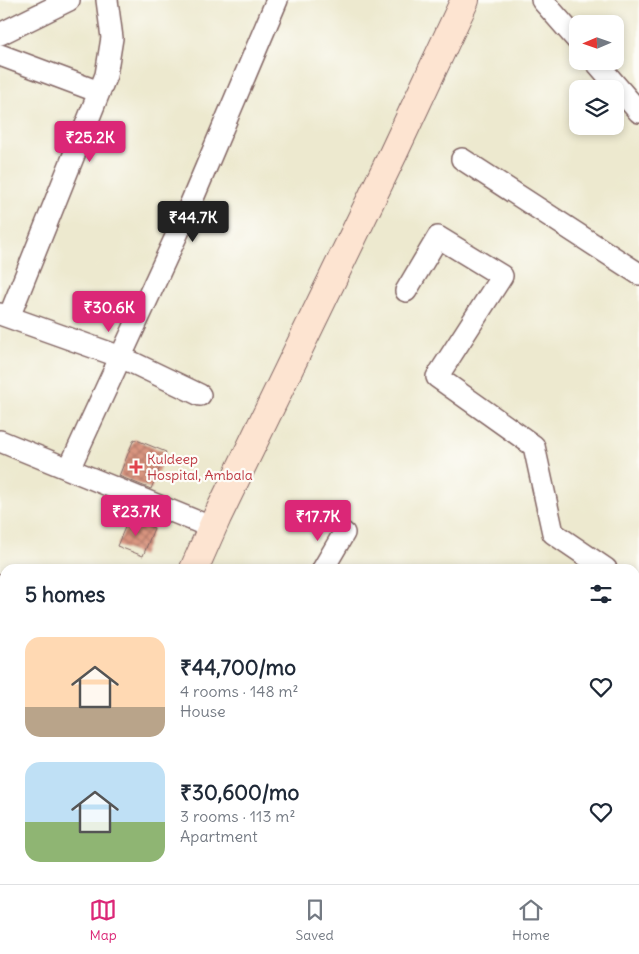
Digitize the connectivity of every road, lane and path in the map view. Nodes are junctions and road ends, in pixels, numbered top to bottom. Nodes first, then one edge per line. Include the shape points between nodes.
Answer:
1 (69, 0) edge
2 (108, 0) edge
3 (277, 0) edge
4 (465, 0) edge
5 (542, 0) edge
6 (569, 31) edge
7 (0, 34) edge
8 (0, 55) edge
9 (603, 70) edge
10 (99, 92) junction
11 (639, 112) edge
12 (462, 159) dead end
13 (639, 274) edge
14 (406, 291) dead end
15 (4, 316) edge
16 (121, 357) junction
17 (200, 395) dead end
18 (0, 441) edge
19 (69, 469) junction
20 (213, 528) junction
21 (344, 533) dead end
22 (196, 564) edge
23 (327, 564) edge
24 (599, 564) edge

1 - 7 street
2 - 10 street via 112,38 106,75
3 - 16 street via 185,217
4 - 20 street
5 - 6 street
8 - 10 street
9 - 11 street
10 - 15 street
12 - 13 street
14 - 24 street via 438,237 502,276 437,376 534,446 553,533
15 - 16 street
16 - 17 street
16 - 19 street
18 - 19 street
19 - 20 street
20 - 22 street
21 - 23 street

